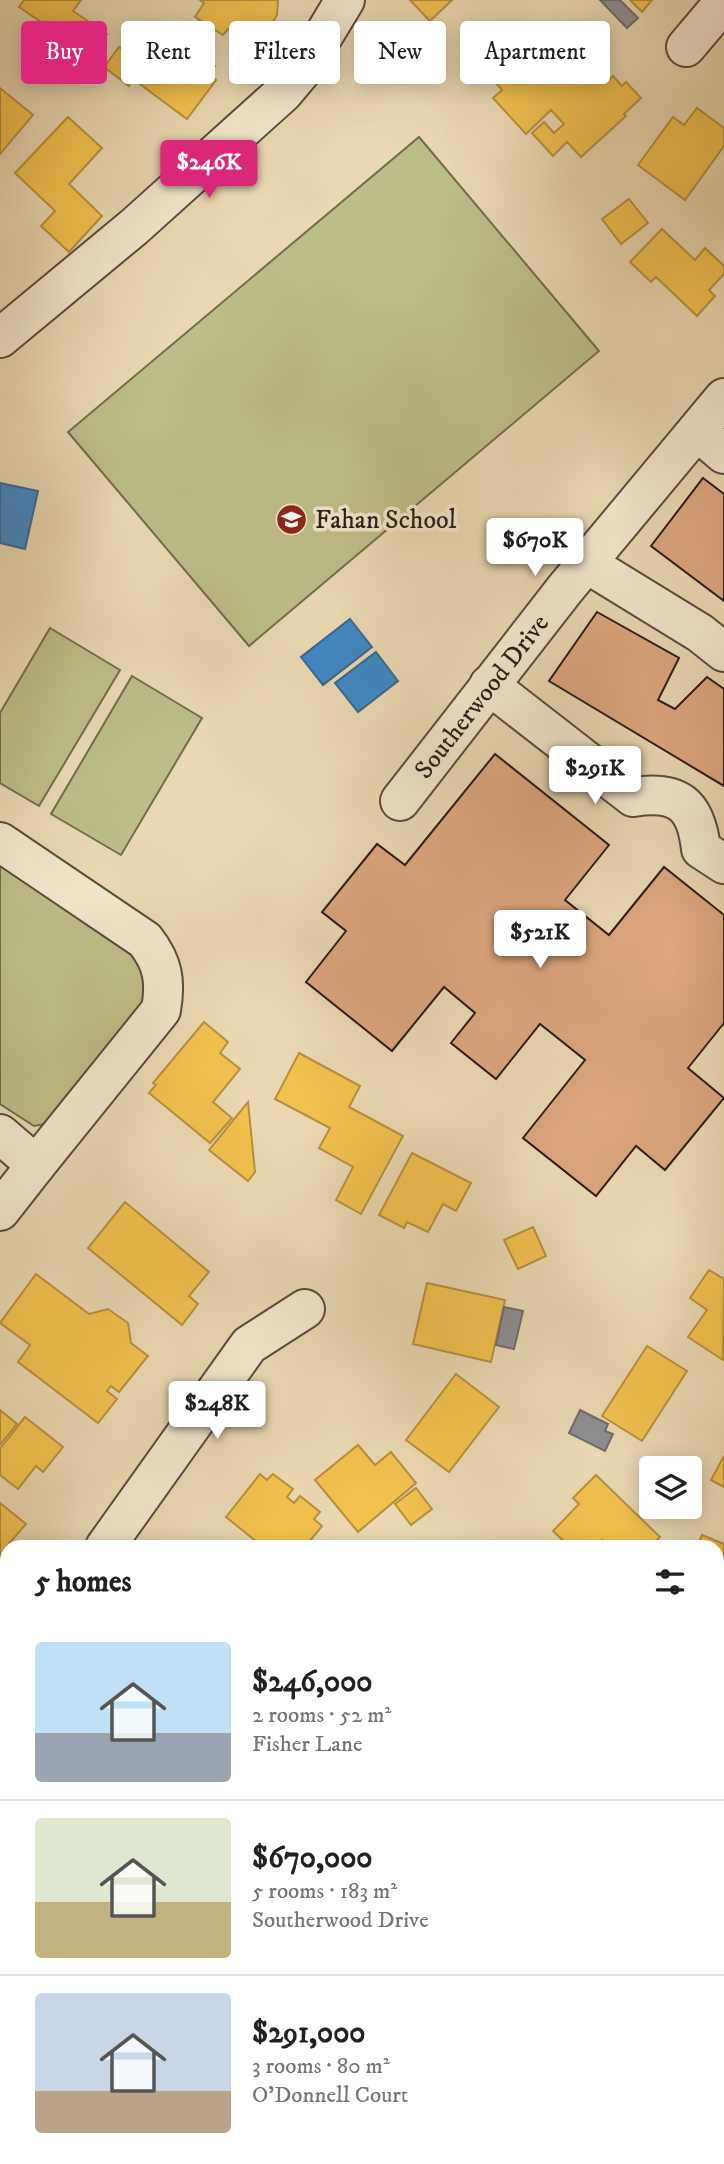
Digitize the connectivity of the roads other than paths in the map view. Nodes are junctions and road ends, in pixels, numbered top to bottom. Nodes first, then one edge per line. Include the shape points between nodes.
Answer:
1 (345, 0) edge
2 (724, 2) edge
3 (685, 47) dead end
4 (5, 324) edge
5 (724, 398) edge
6 (710, 442) edge
7 (586, 563) junction
8 (724, 652) edge
9 (489, 685) junction
10 (400, 801) dead end
11 (0, 842) edge
12 (724, 864) edge
13 (0, 1134) edge
14 (36, 1165) junction
15 (0, 1210) edge
16 (305, 1309) dead end
17 (110, 1540) edge

1 - 4 street via 304,68 283,93 134,227
2 - 3 street
5 - 6 street, Southerwood Drive
6 - 7 street, Southerwood Drive
7 - 8 street
7 - 9 street, Southerwood Drive
9 - 10 street, Southerwood Drive
9 - 12 street via 633,797 665,794 682,802 693,816 701,849
11 - 14 street via 145,940 164,980 161,1010
13 - 14 street
14 - 15 street
16 - 17 street via 248,1345

